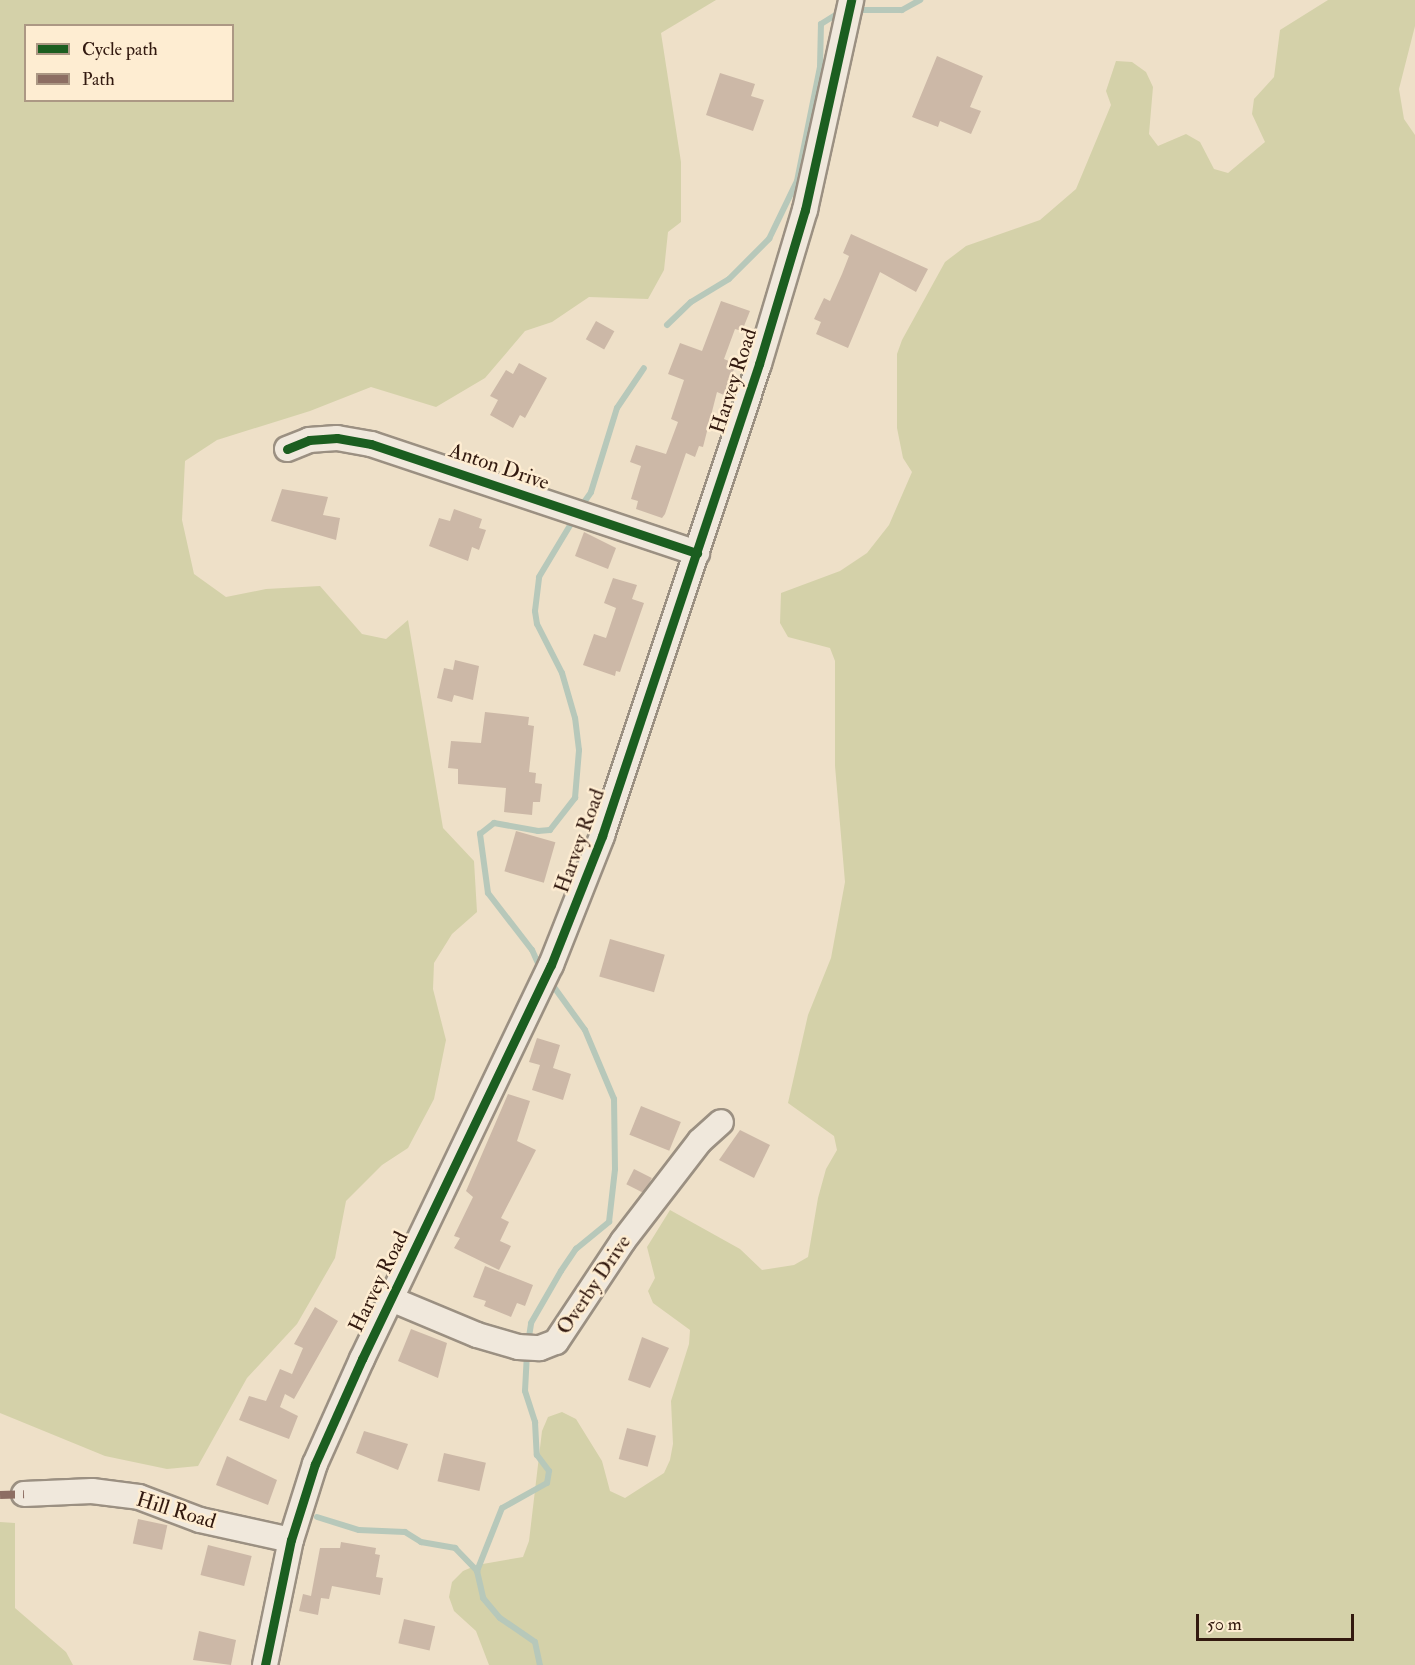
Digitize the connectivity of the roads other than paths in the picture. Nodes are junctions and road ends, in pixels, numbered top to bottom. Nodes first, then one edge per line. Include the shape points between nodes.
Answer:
1 (850, 0) edge
2 (287, 449) dead end
3 (697, 553) junction
4 (721, 1122) dead end
5 (391, 1299) junction
6 (24, 1494) dead end
7 (291, 1540) junction
8 (265, 1665) edge

1 - 3 street, Harvey Road via 805,210
2 - 3 street, Anton Drive via 309,440 371,444
3 - 5 street, Harvey Road via 602,836 551,965
4 - 5 street, Overby Drive via 700,1141 623,1241 556,1342 529,1347 477,1335
5 - 7 street, Harvey Road via 315,1464
6 - 7 street, Hill Road via 92,1491 138,1497 200,1520
7 - 8 street, Harvey Road

